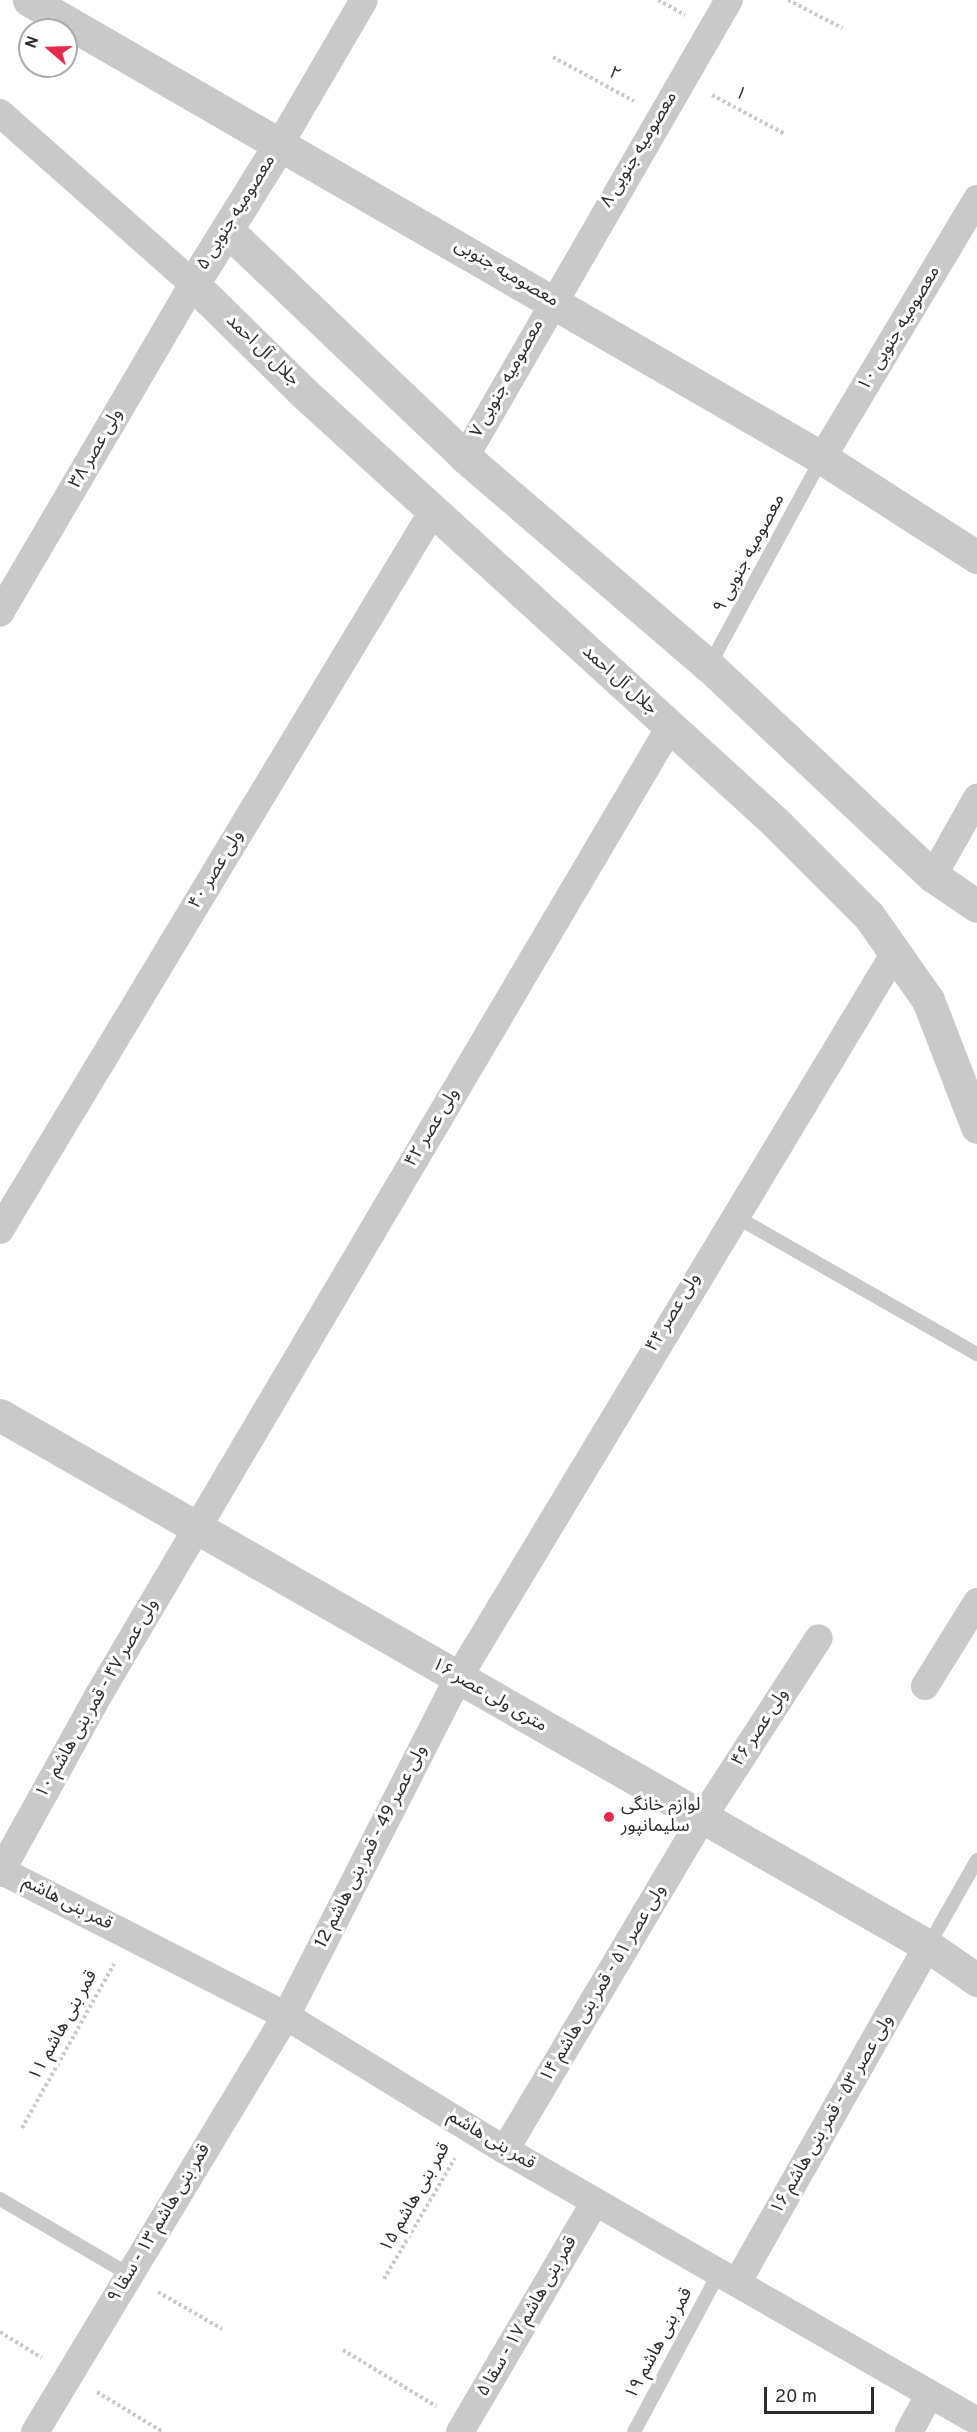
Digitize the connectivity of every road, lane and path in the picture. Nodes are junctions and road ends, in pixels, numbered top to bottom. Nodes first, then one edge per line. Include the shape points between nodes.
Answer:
1 (29, 0) edge
2 (364, 0) edge
3 (729, 0) edge
4 (788, 0) edge
5 (842, 28) dead end
6 (554, 57) dead end
7 (682, 80) junction
8 (0, 113) edge
9 (661, 116) junction
10 (785, 134) dead end
11 (281, 142) junction
12 (977, 199) edge
13 (227, 230) junction
14 (193, 284) junction
15 (551, 300) junction
16 (465, 457) junction
17 (822, 458) junction
18 (433, 511) junction
19 (977, 556) edge
20 (0, 614) edge
21 (709, 666) junction
22 (670, 727) junction
23 (977, 798) edge
24 (933, 876) junction
25 (977, 906) edge
26 (896, 951) junction
27 (977, 1127) edge
28 (733, 1215) junction
29 (0, 1230) edge
30 (977, 1354) edge
31 (0, 1415) edge
32 (197, 1529) junction
33 (977, 1602) edge
34 (819, 1638) dead end
35 (458, 1678) junction
36 (925, 1686) dead end
37 (703, 1818) junction
38 (977, 1860) edge
39 (0, 1871) edge
40 (130, 1936) junction
41 (928, 1946) junction
42 (977, 1980) edge
43 (286, 2016) junction
44 (22, 2128) dead end
45 (472, 2130) junction
46 (505, 2150) junction
47 (0, 2199) edge
48 (595, 2202) junction
49 (129, 2275) junction
50 (728, 2278) junction
51 (384, 2279) dead end
52 (222, 2330) dead end
53 (343, 2350) dead end
54 (930, 2394) junction
55 (977, 2421) edge
56 (463, 2428) edge
57 (35, 2432) edge
58 (634, 2432) edge
59 (909, 2432) edge

1 - 11 street, معصومیه جنوبی
2 - 11 street
3 - 7 street, معصومیه جنوبی ۸
4 - 5 path
6 - 9 path, ۲
7 - 9 street, معصومیه جنوبی ۸
7 - 10 path, ۱
8 - 14 street
9 - 15 street, معصومیه جنوبی ۸
11 - 13 street, معصومیه جنوبی ۵
11 - 15 street, معصومیه جنوبی
12 - 17 street, معصومیه جنوبی ۱۰
13 - 14 street, معصومیه جنوبی ۵
13 - 16 street
14 - 18 street, جلال آل احمد
14 - 20 street, ولی عصر ۳۸
15 - 16 street, معصومیه جنوبی ۷
15 - 17 street, معصومیه جنوبی
16 - 21 street
17 - 19 street, معصومیه جنوبی
17 - 21 lane, معصومیه جنوبی ۹
18 - 22 street, جلال آل احمد
18 - 29 street, ولی عصر ۴۰
21 - 24 street
22 - 26 street, جلال آل احمد via 774,821
22 - 32 street, ولی عصر ۴۲
23 - 24 street
24 - 25 street
26 - 27 street, جلال آل احمد via 928,1000
26 - 28 street, ولی عصر ۴۴
28 - 30 lane
28 - 35 street, ولی عصر ۴۴
31 - 32 street, ۱۶ متری ولی عصر
32 - 35 street, ۱۶ متری ولی عصر
32 - 39 street, ولی عصر ۴۷ - قمر بنی هاشم ۱۰
33 - 36 street
34 - 37 street, ولی عصر ۴۶
35 - 37 street, ۱۶ متری ولی عصر
35 - 43 street, ولی عصر 49 - قمر بنی هاشم 12
37 - 41 street, ۱۶ متری ولی عصر
37 - 46 street, ولی عصر ۵۱ - قمر بنی هاشم ۱۴
38 - 41 lane
39 - 40 street, قمر بنی هاشم
40 - 43 street, قمر بنی هاشم
40 - 44 path, قمر بنی هاشم ۱۱
41 - 42 street, ۱۶ متری ولی عصر
41 - 50 street, ولی عصر ۵۳ - قمر بنی هاشم ۱۶
43 - 45 street, قمر بنی هاشم
43 - 49 street, قمر بنی هاشم ۱۳ - سقا ۹
45 - 46 street, قمر بنی هاشم
45 - 51 path, قمر بنی هاشم ۱۵
46 - 48 street, قمر بنی هاشم
47 - 49 lane
48 - 50 street, قمر بنی هاشم
48 - 56 street, قمر بنی هاشم ۱۷ - سقا ۵
49 - 52 path
49 - 57 street, قمر بنی هاشم ۱۳ - سقا ۹
50 - 54 street, قمر بنی هاشم
50 - 58 lane, قمر بنی هاشم ۱۹
53 - 56 path
54 - 55 street, قمر بنی هاشم
54 - 59 street

